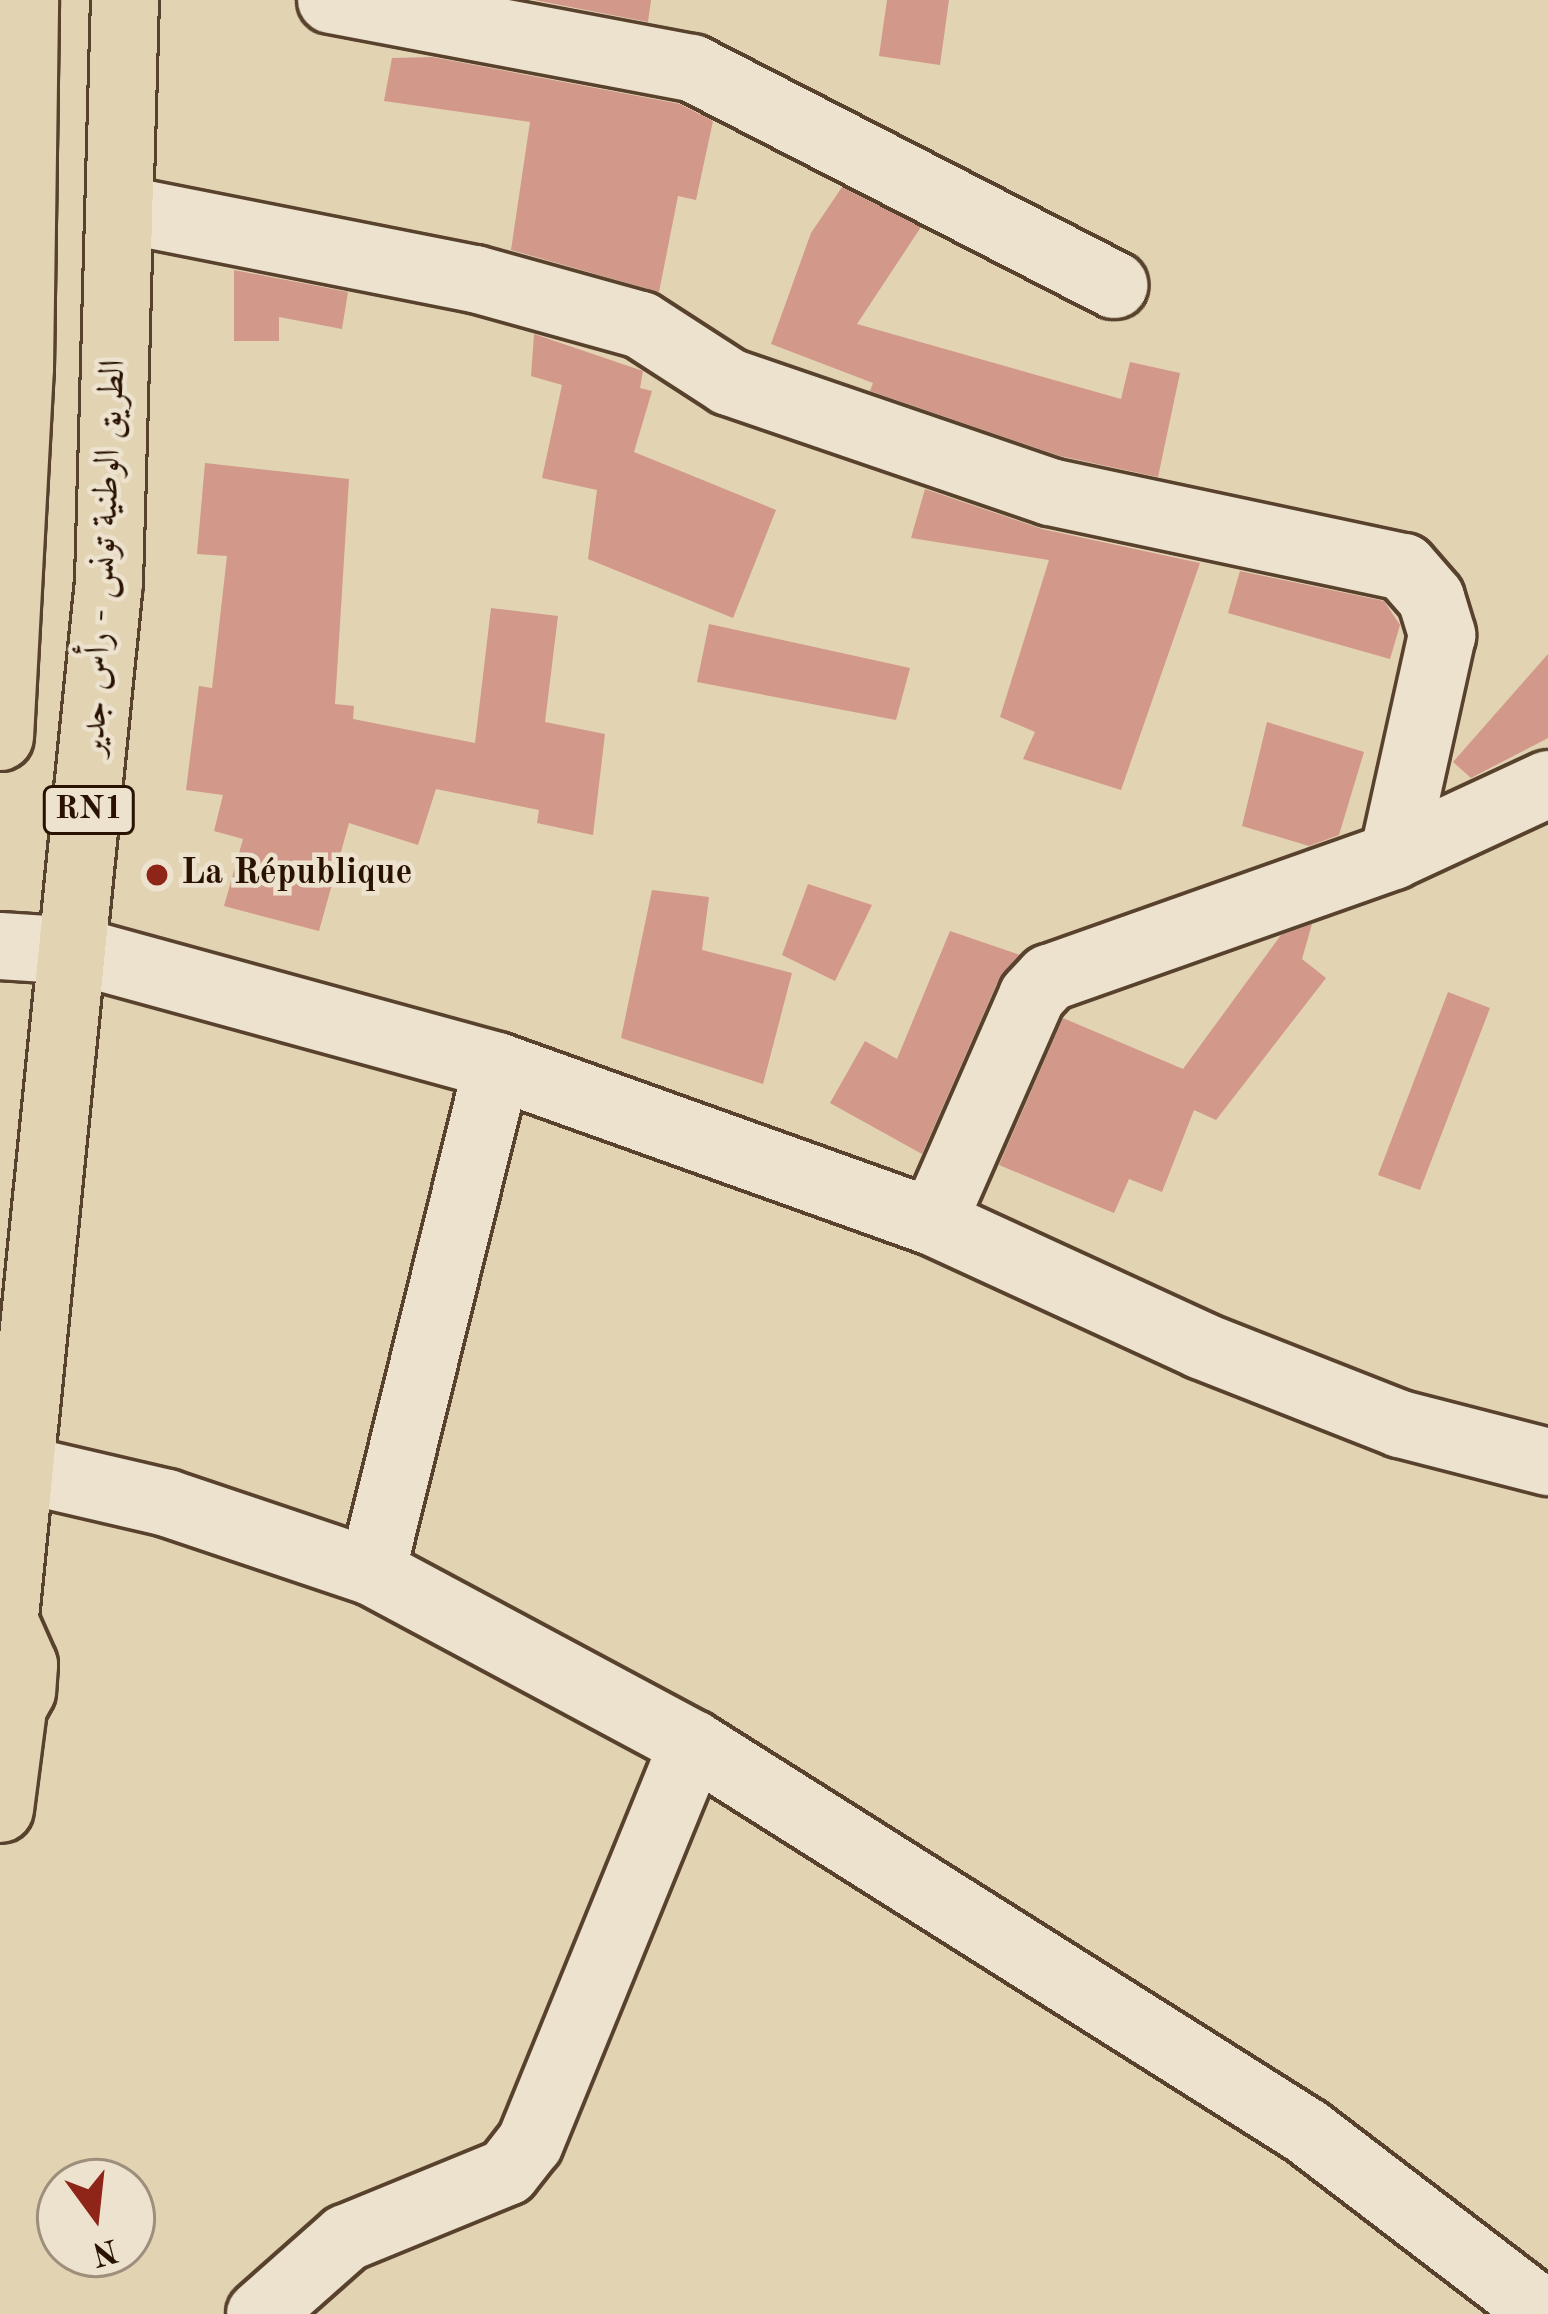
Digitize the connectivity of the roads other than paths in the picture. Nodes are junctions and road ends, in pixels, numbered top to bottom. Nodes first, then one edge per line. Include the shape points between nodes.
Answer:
1 (26, 0) edge
2 (125, 0) edge
3 (331, 0) edge
4 (126, 210) junction
5 (1115, 285) dead end
6 (0, 737) edge
7 (1548, 784) edge
8 (1393, 856) junction
9 (0, 946) edge
10 (77, 951) junction
11 (497, 1066) junction
12 (933, 1222) junction
13 (1548, 1462) edge
14 (17, 1468) junction
15 (372, 1572) junction
16 (3, 1614) edge
17 (6, 1724) edge
18 (692, 1744) junction
19 (0, 1809) edge
20 (260, 2314) edge
21 (1545, 2314) edge

1 - 6 highway via 20,368
2 - 4 highway, الطريق الوطنية تونس - رأس جدير / RN1
3 - 5 street via 692,68
4 - 8 street via 496,285 640,326 729,382 1050,492 1404,568 1431,598 1442,635
4 - 10 highway, الطريق الوطنية تونس - رأس جدير / RN1 via 109,581
7 - 8 street
8 - 12 street via 1049,979 1031,996
9 - 10 street
10 - 11 street
10 - 14 highway, الطريق الوطنية تونس - رأس جدير / RN1
11 - 12 street
11 - 15 street
12 - 13 street via 1224,1355 1400,1424
14 - 15 street via 167,1503
14 - 16 highway, الطريق الوطنية تونس - رأس جدير / RN1
15 - 18 street
16 - 17 highway, RN1 via 24,1665
17 - 19 highway, RN1
18 - 20 street via 530,2144 507,2172 346,2238
18 - 21 street via 1306,2131

